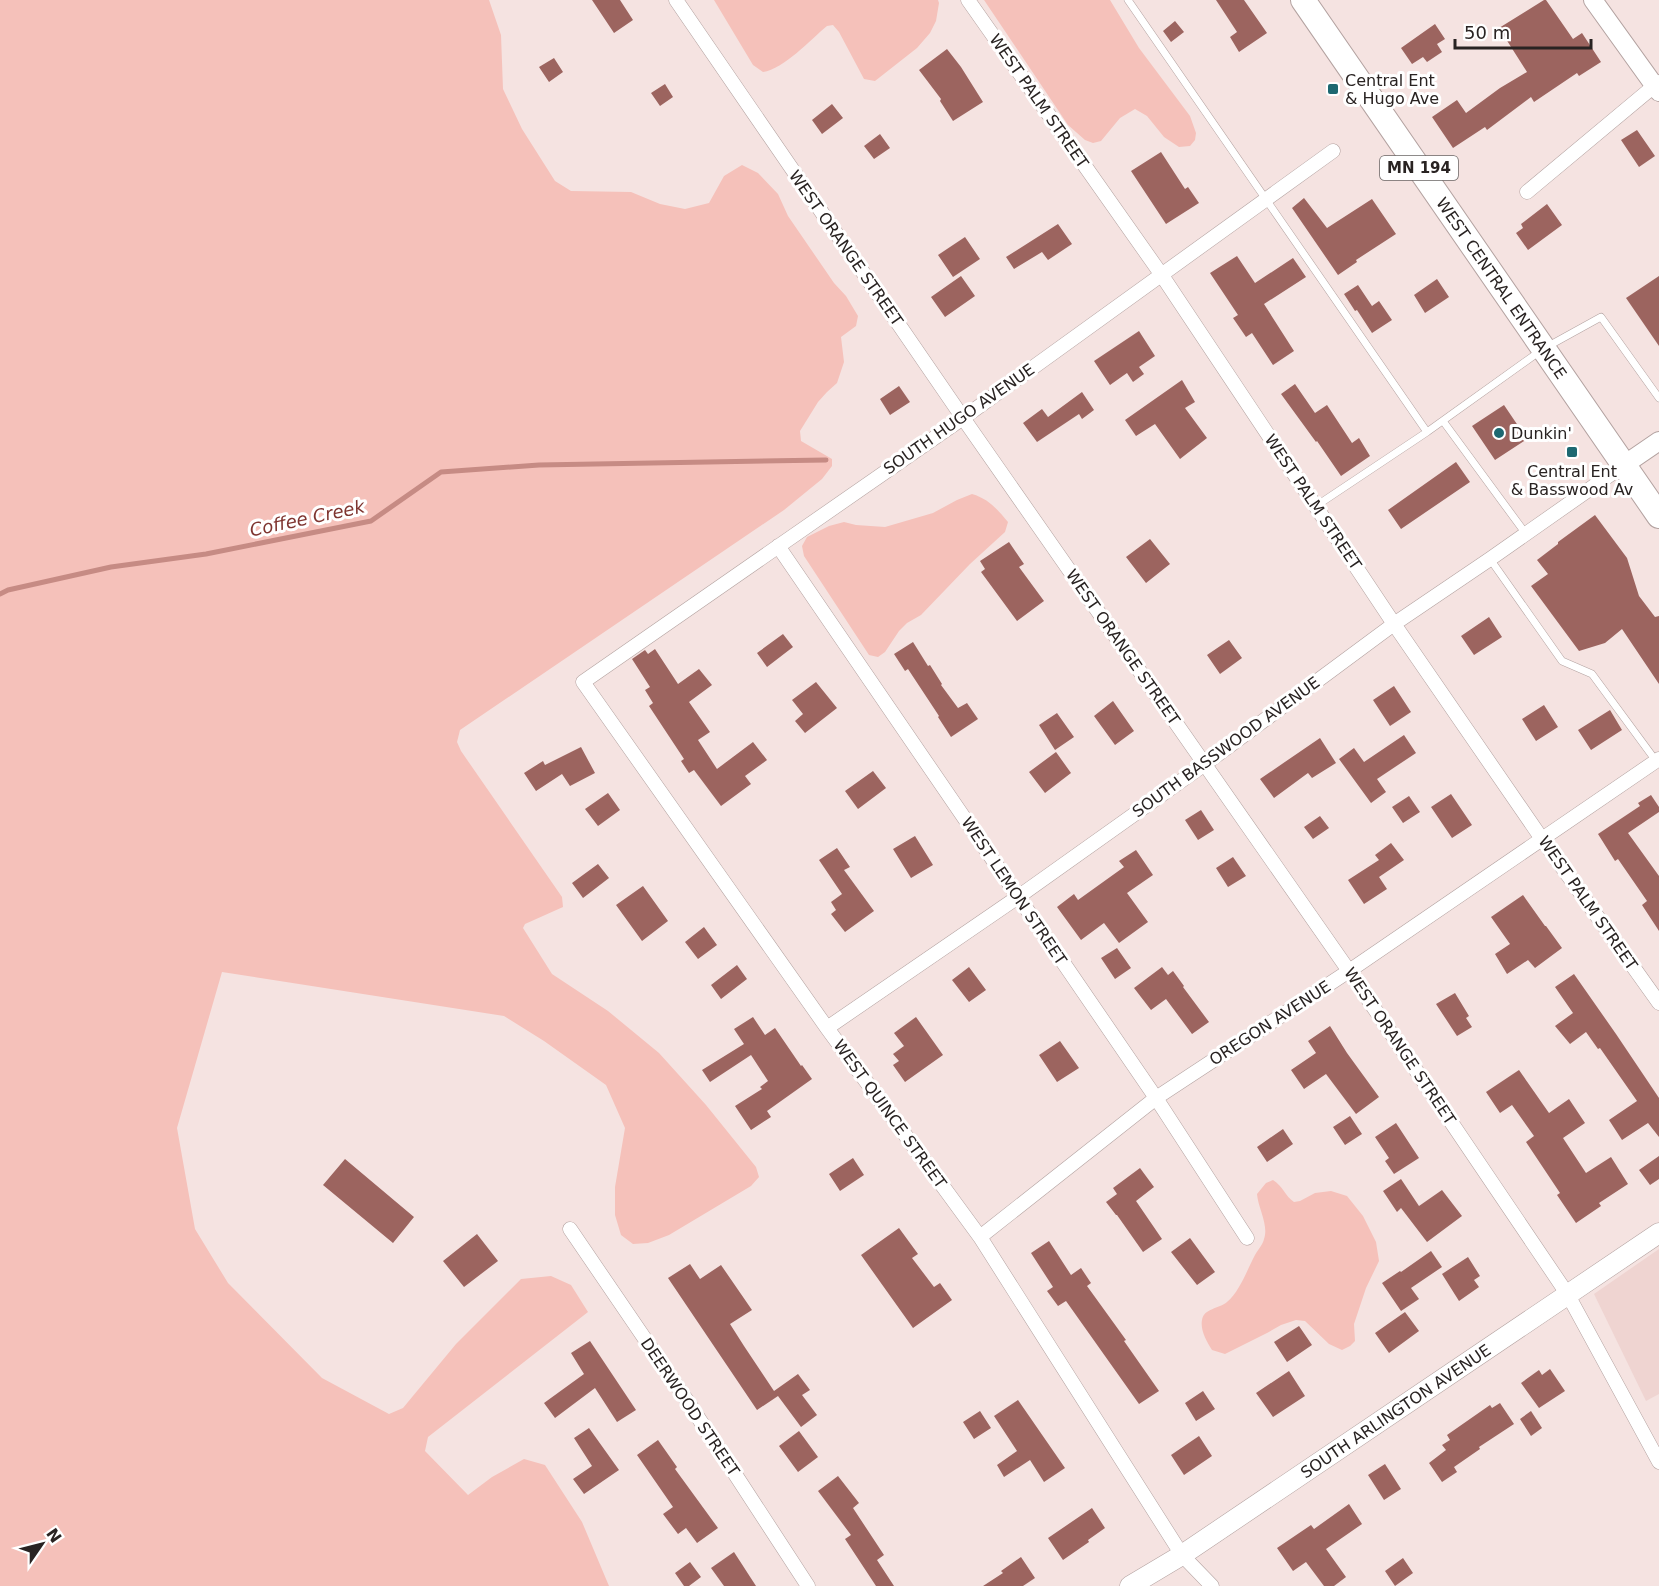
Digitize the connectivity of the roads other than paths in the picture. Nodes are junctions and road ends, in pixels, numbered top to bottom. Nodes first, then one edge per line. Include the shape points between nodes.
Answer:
1 (676, 0) edge
2 (968, 0) edge
3 (1128, 0) edge
4 (1303, 0) edge
5 (1593, 0) edge
6 (1658, 86) edge
7 (1333, 151) dead end
8 (1527, 192) dead end
9 (1265, 199) junction
10 (1161, 274) junction
11 (1543, 349) junction
12 (1659, 398) edge
13 (963, 418) junction
14 (1443, 421) junction
15 (1427, 432) junction
16 (1659, 441) edge
17 (1624, 465) junction
18 (1316, 506) junction
19 (1658, 511) edge
20 (1526, 534) junction
21 (778, 546) junction
22 (1490, 559) junction
23 (1394, 624) junction
24 (583, 682) joint
25 (1658, 762) edge
26 (1205, 764) junction
27 (1542, 839) junction
28 (1018, 897) junction
29 (1349, 971) junction
30 (1659, 1003) edge
31 (827, 1029) junction
32 (1156, 1098) junction
33 (570, 1228) dead end
34 (1659, 1233) edge
35 (980, 1238) junction
36 (1247, 1238) dead end
37 (1568, 1295) junction
38 (1659, 1462) edge
39 (1182, 1555) junction
40 (808, 1586) edge
41 (1130, 1586) edge
42 (1212, 1586) edge

1 - 13 street, WEST ORANGE STREET
2 - 10 street, WEST PALM STREET
3 - 9 lane
4 - 11 highway, WEST CENTRAL ENTRANCE / MN 194
5 - 6 street
6 - 8 street
7 - 9 street, SOUTH HUGO AVENUE
9 - 10 street, SOUTH HUGO AVENUE
9 - 15 lane
10 - 13 street, SOUTH HUGO AVENUE
10 - 18 street, WEST PALM STREET
11 - 12 lane via 1601,317
11 - 14 lane
11 - 17 highway, WEST CENTRAL ENTRANCE / MN 194
13 - 21 street, SOUTH HUGO AVENUE
13 - 26 street, WEST ORANGE STREET
14 - 15 lane
14 - 20 lane
15 - 18 lane
16 - 17 street
17 - 19 highway, WEST CENTRAL ENTRANCE / MN 194
17 - 20 street, SOUTH BASSWOOD AVENUE
18 - 23 street, WEST PALM STREET
20 - 22 street, SOUTH BASSWOOD AVENUE
21 - 24 street, SOUTH HUGO AVENUE
21 - 28 street, WEST LEMON STREET
22 - 23 street, SOUTH BASSWOOD AVENUE
22 - 25 lane via 1562,661 1592,674
23 - 26 street, SOUTH BASSWOOD AVENUE
23 - 27 street, WEST PALM STREET
24 - 31 street, WEST QUINCE STREET
25 - 27 street, OREGON AVENUE
26 - 28 street, SOUTH BASSWOOD AVENUE
26 - 29 street, WEST ORANGE STREET
27 - 29 street, OREGON AVENUE
27 - 30 street, WEST PALM STREET
28 - 31 street, SOUTH BASSWOOD AVENUE
28 - 32 street, WEST LEMON STREET
29 - 32 street, OREGON AVENUE
29 - 37 street, WEST ORANGE STREET
31 - 35 street, WEST QUINCE STREET
32 - 35 street, OREGON AVENUE
32 - 36 street, WEST LEMON STREET
33 - 40 street, DEERWOOD STREET
34 - 37 main road, SOUTH ARLINGTON AVENUE
35 - 39 street, WEST QUINCE STREET
37 - 38 street, WEST ORANGE STREET
37 - 39 main road, SOUTH ARLINGTON AVENUE
39 - 41 main road, SOUTH ARLINGTON AVENUE
39 - 42 street, WEST QUINCE STREET

